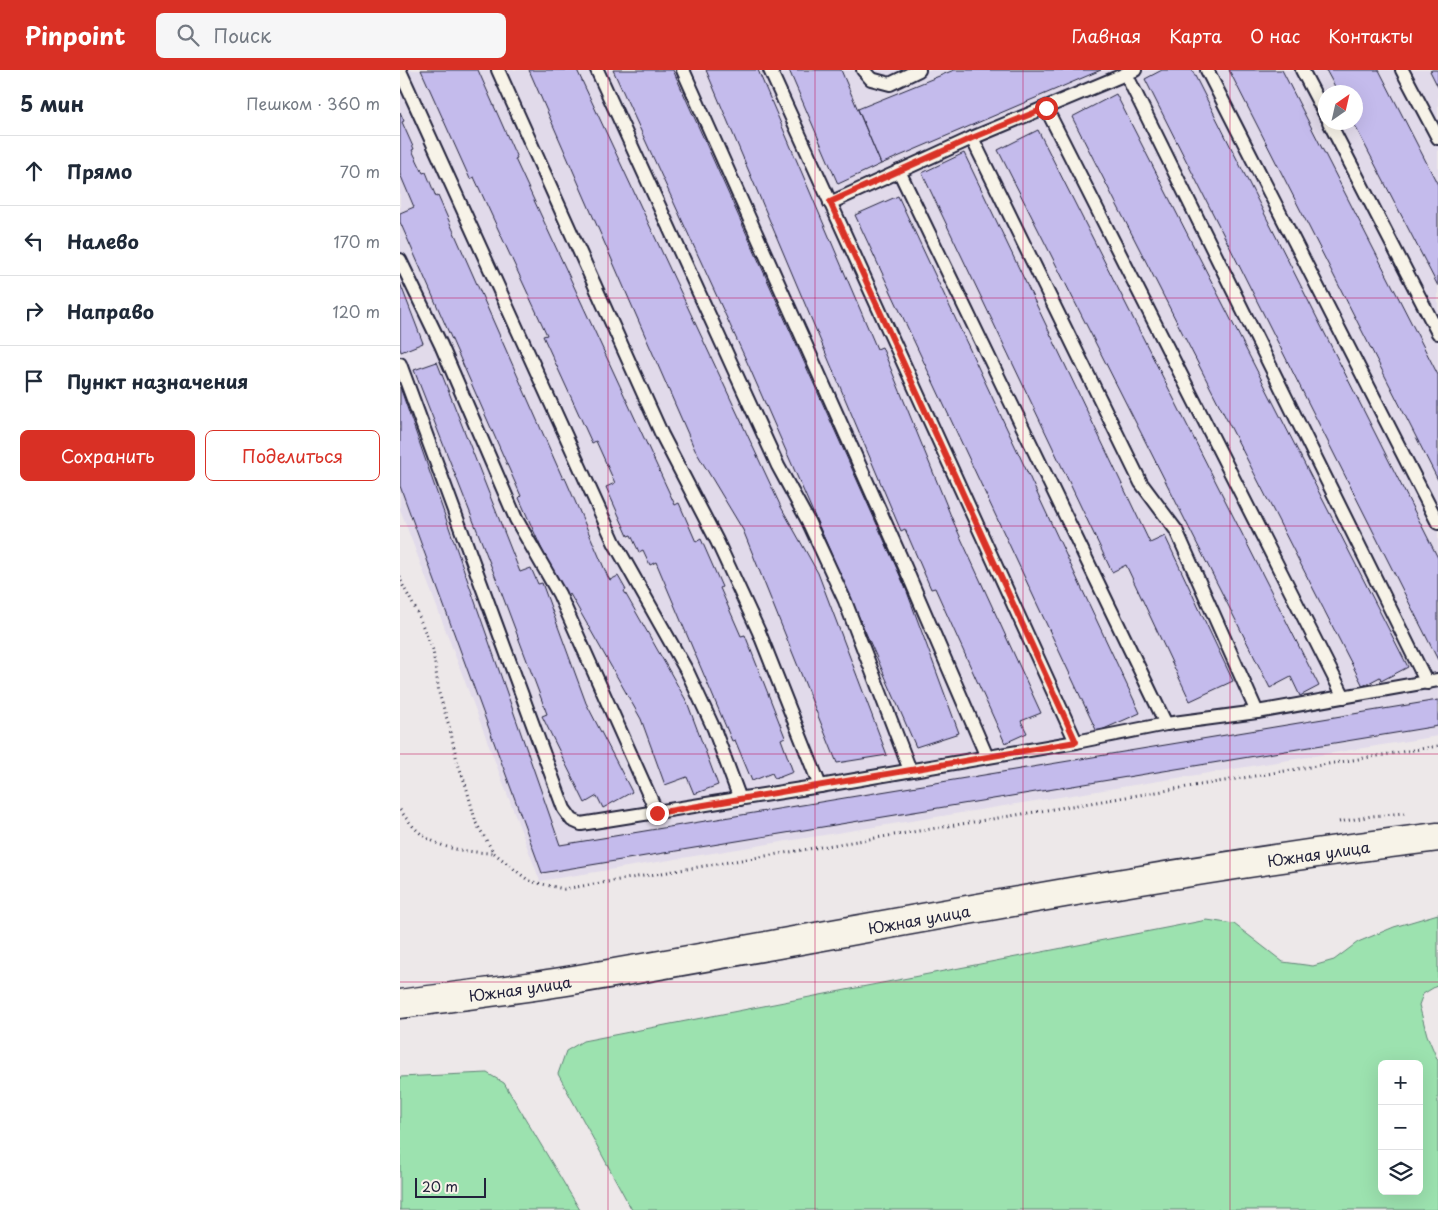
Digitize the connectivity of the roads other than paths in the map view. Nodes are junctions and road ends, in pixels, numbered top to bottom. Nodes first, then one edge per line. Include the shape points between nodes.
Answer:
1 (498, 70) edge
2 (596, 70) edge
3 (683, 70) edge
4 (770, 70) edge
5 (863, 70) edge
6 (918, 70) edge
7 (1207, 70) edge
8 (1302, 70) edge
9 (400, 71) edge
10 (1405, 71) edge
11 (1130, 72) edge
12 (1318, 101) edge
13 (1046, 108) junction
14 (1333, 130) edge
15 (972, 138) junction
16 (1438, 138) edge
17 (899, 171) junction
18 (830, 202) junction
19 (400, 260) edge
20 (1438, 333) edge
21 (400, 364) edge
22 (1438, 523) edge
23 (1433, 681) edge
24 (1344, 697) junction
25 (1257, 712) junction
26 (1166, 724) junction
27 (1076, 742) junction
28 (987, 757) junction
29 (910, 770) junction
30 (820, 786) junction
31 (740, 799) junction
32 (657, 813) junction
33 (1438, 837) edge
34 (400, 1004) edge

1 - 30 lane via 662,435 717,541 759,632
2 - 29 lane via 778,466 845,601
3 - 28 lane
4 - 18 lane
5 - 6 lane via 871,79 890,84
7 - 22 lane
8 - 12 lane
9 - 31 lane via 614,542 688,673 714,729
10 - 16 lane
11 - 13 lane
11 - 23 lane
13 - 15 lane
13 - 24 lane
14 - 20 lane
15 - 17 lane
15 - 25 lane via 1141,483 1176,530
17 - 18 lane
17 - 26 lane
18 - 27 lane
19 - 32 lane via 516,519 559,594
21 - 32 lane via 564,809 572,820 581,824
23 - 24 lane
24 - 25 lane
25 - 26 lane
26 - 27 lane
27 - 28 lane
28 - 29 lane
29 - 30 lane
30 - 31 lane
31 - 32 lane
33 - 34 main road, Южная улица via 1259,861 566,981

